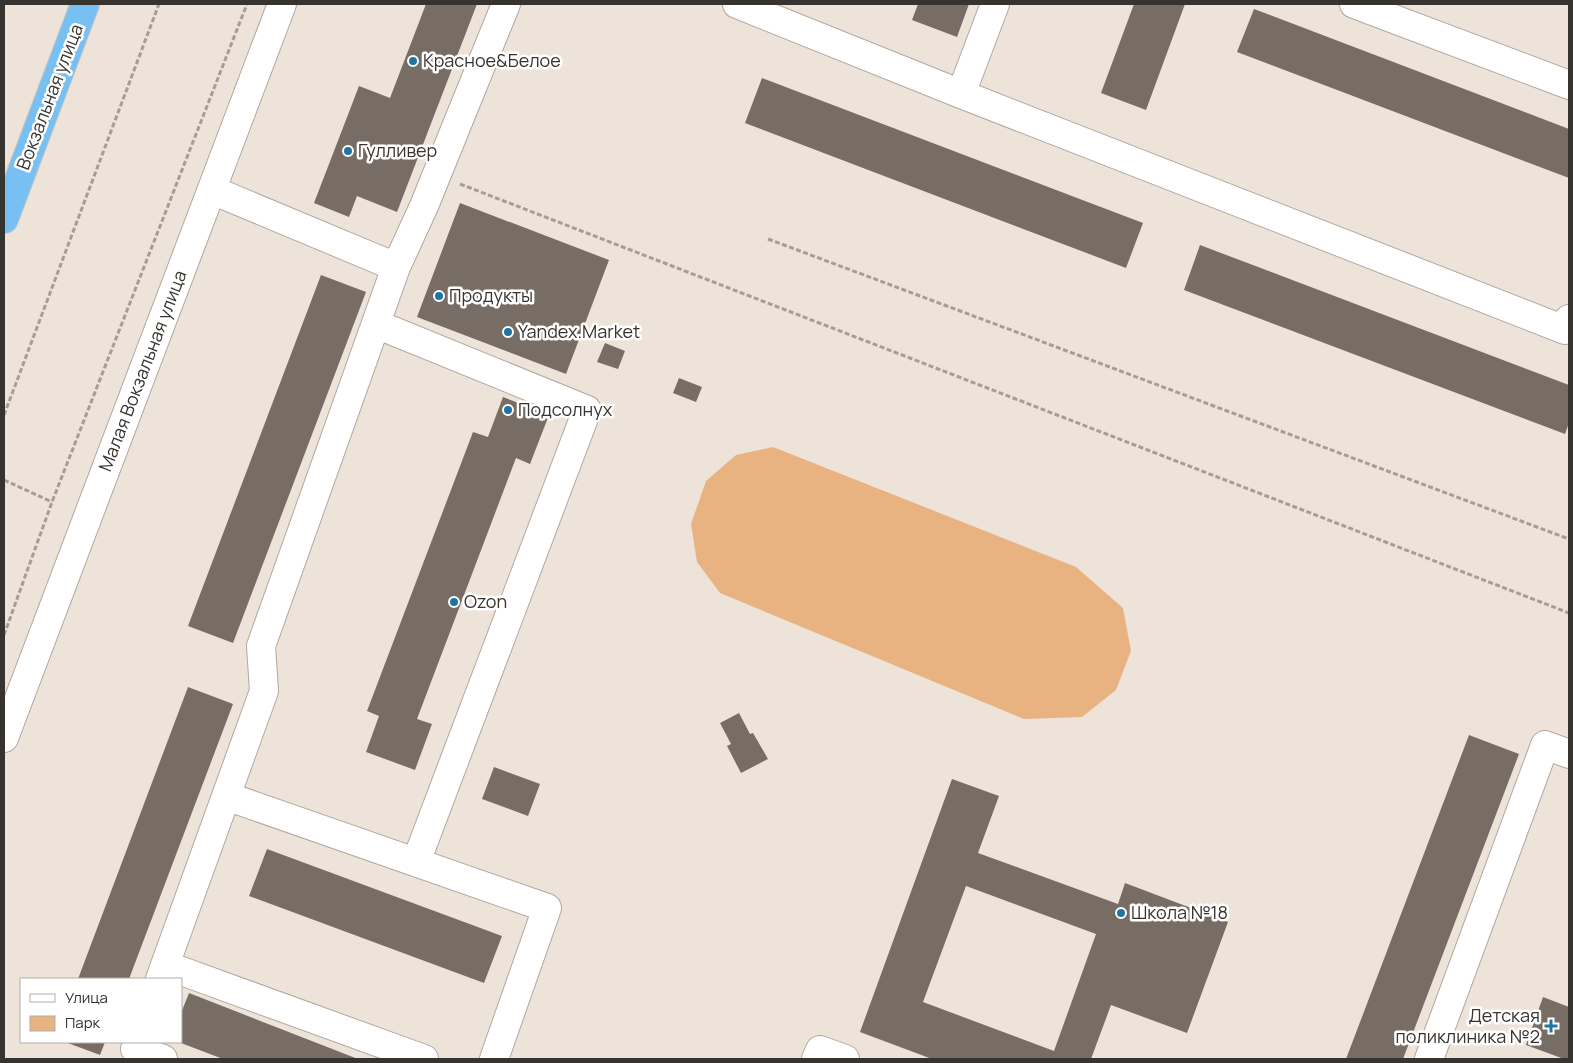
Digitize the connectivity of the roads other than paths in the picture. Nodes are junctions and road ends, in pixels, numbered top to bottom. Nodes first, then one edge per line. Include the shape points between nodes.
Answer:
1 (85, 4) edge
2 (282, 4) edge
3 (506, 4) edge
4 (737, 4) edge
5 (995, 4) edge
6 (1354, 4) edge
7 (1569, 84) edge
8 (961, 94) junction
9 (212, 190) junction
10 (4, 219) edge
11 (396, 267) junction
12 (1569, 320) edge
13 (376, 324) junction
14 (4, 738) edge
15 (1569, 754) edge
16 (226, 796) junction
17 (416, 862) junction
18 (163, 972) edge
19 (181, 978) edge
20 (182, 978) edge
21 (135, 1050) edge
22 (163, 1059) edge
23 (424, 1059) edge
24 (494, 1059) edge
25 (816, 1059) edge
26 (845, 1059) edge
27 (1429, 1059) edge

1 - 10 highway, Вокзальная улица
2 - 9 street, Малая Вокзальная улица
3 - 11 street via 437,176
4 - 8 street
5 - 8 street
6 - 7 street
8 - 12 street via 1565,330
9 - 11 street
9 - 14 street, Малая Вокзальная улица
11 - 13 street
13 - 16 street via 261,646 264,691
13 - 17 street via 587,410
15 - 27 street via 1545,745
16 - 17 street
16 - 18 street
17 - 24 street via 547,908
18 - 19 street
20 - 23 street
21 - 22 street
25 - 26 street via 820,1050

